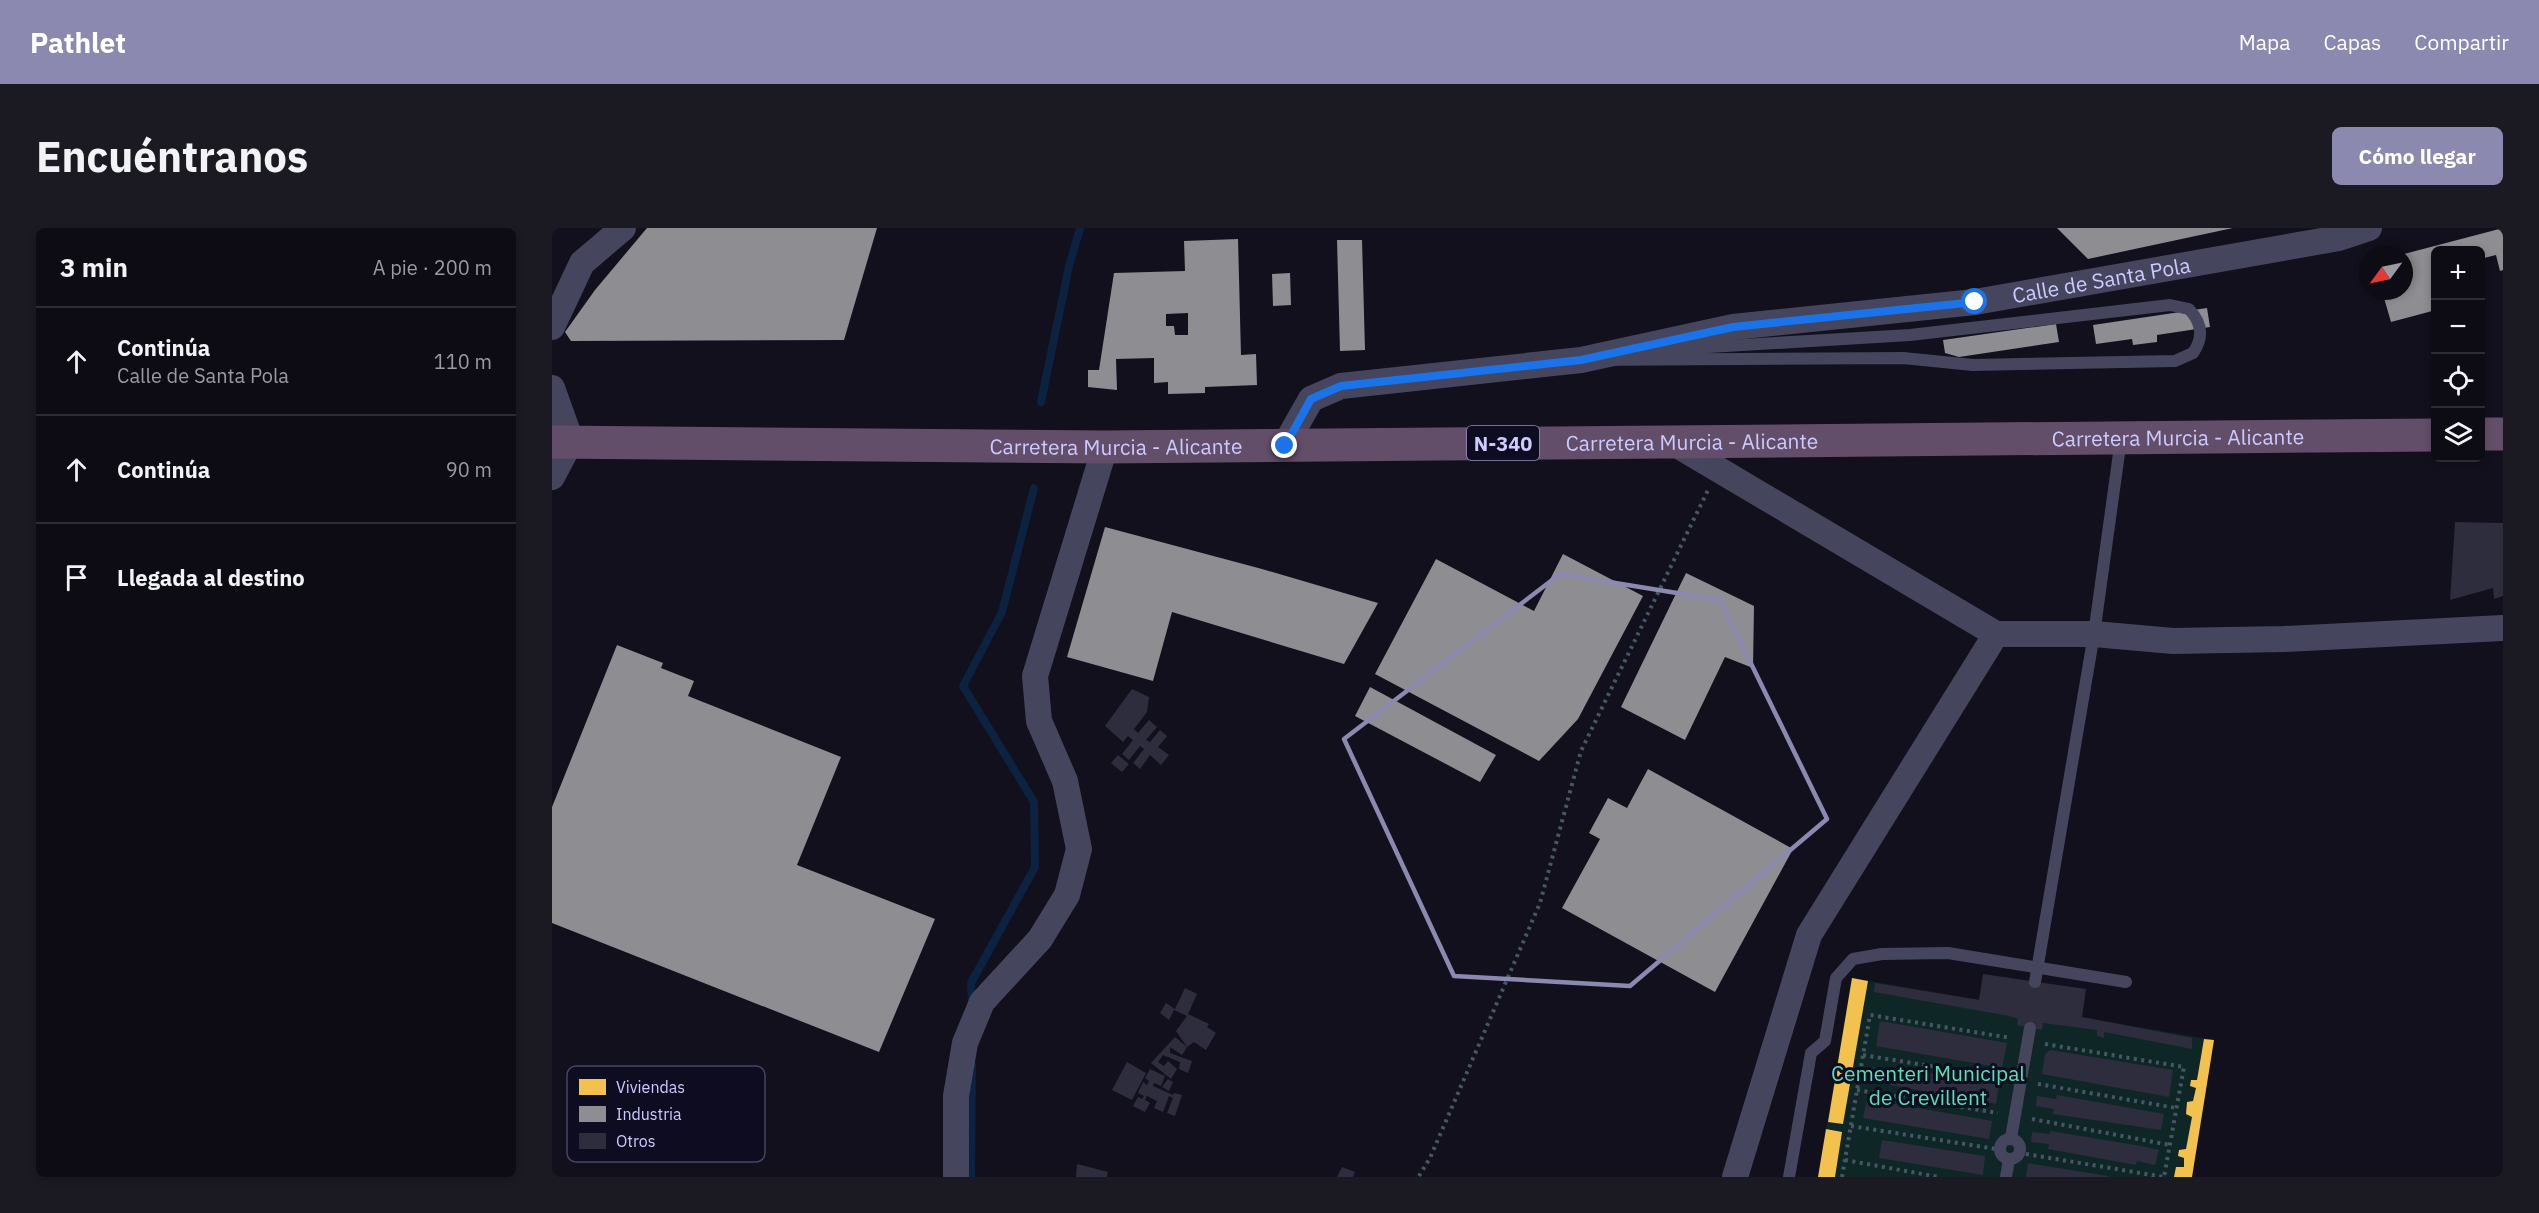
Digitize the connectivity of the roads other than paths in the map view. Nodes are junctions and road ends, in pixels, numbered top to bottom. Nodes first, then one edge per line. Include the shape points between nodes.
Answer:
1 (623, 228) edge
2 (2369, 228) edge
3 (552, 327) edge
4 (1581, 360) junction
5 (552, 388) edge
6 (2503, 434) edge
7 (2431, 435) edge
8 (2485, 435) edge
9 (2121, 438) junction
10 (562, 441) edge
11 (1672, 442) junction
12 (1285, 446) junction
13 (1105, 447) junction
14 (552, 477) edge
15 (2503, 628) edge
16 (1996, 634) junction
17 (2094, 634) junction
18 (2036, 975) junction
19 (2126, 982) dead end
20 (2030, 1028) dead end
21 (2011, 1138) junction
22 (2015, 1156) junction
23 (956, 1177) edge
24 (1735, 1177) edge
25 (1789, 1177) edge
26 (2006, 1177) edge

1 - 3 street via 582,263
2 - 4 street, Calle de Santa Pola via 2339,238 1975,302 1733,327
4 - 4 lane via 1903,358 1973,365 2175,361 2193,352 2201,335 2200,325 2189,309 2169,304 1910,335 1709,347
4 - 12 street, Calle de Santa Pola via 1341,386 1311,399
5 - 10 street
6 - 8 highway
7 - 9 highway, Carretera Murcia - Alicante / N-340
9 - 11 highway, Carretera Murcia - Alicante / N-340
9 - 17 lane
10 - 13 highway, Carretera Murcia - Alicante / N-340
10 - 14 street
11 - 12 highway, Carretera Murcia - Alicante / N-340
11 - 16 street
12 - 13 highway, Carretera Murcia - Alicante / N-340
13 - 23 street via 1035,676 1039,722 1065,781 1079,849 1067,895 1040,939 982,1002 965,1044 956,1096
15 - 17 street via 2173,641
16 - 17 street
16 - 24 street via 1809,935
17 - 18 lane
18 - 19 lane
18 - 25 lane via 1948,953 1882,954 1853,959 1836,978 1825,1041 1810,1053
20 - 21 lane
21 - 22 lane via 2019,1143
21 - 22 lane via 2004,1140 2000,1150 2003,1156
22 - 26 lane

